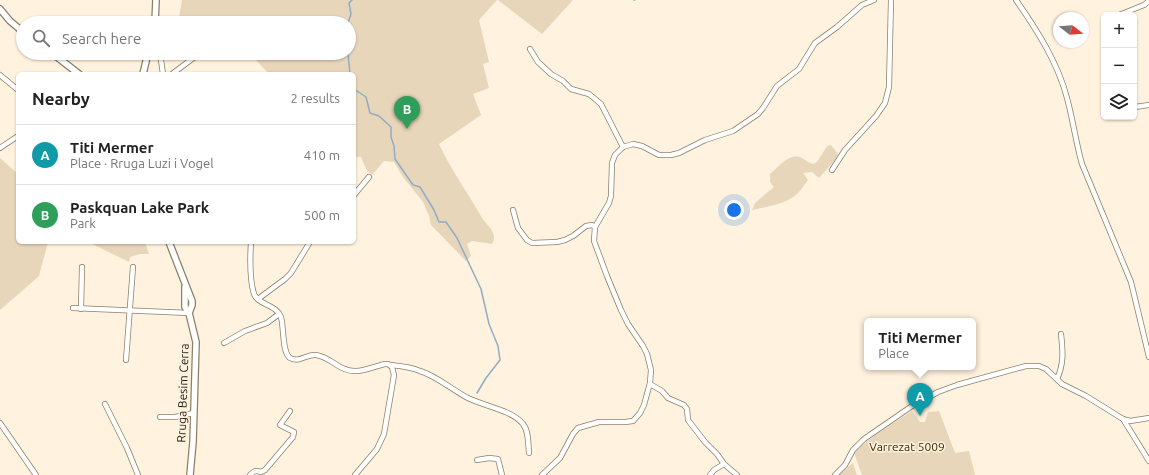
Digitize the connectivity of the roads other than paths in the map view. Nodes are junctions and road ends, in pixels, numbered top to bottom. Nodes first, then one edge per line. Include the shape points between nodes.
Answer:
1 (156, 0) edge
2 (874, 0) edge
3 (891, 0) edge
4 (1016, 0) edge
5 (1149, 1) edge
6 (0, 8) edge
7 (1125, 12) edge
8 (155, 16) edge
9 (16, 26) edge
10 (530, 49) dead end
11 (61, 60) edge
12 (146, 60) edge
13 (161, 60) edge
14 (191, 60) edge
15 (76, 72) edge
16 (143, 72) edge
17 (163, 72) edge
18 (175, 72) edge
19 (0, 75) edge
20 (16, 88) edge
21 (1149, 105) edge
22 (1137, 107) edge
23 (16, 137) edge
24 (623, 147) junction
25 (0, 148) edge
26 (832, 170) dead end
27 (369, 177) dead end
28 (356, 193) edge
29 (513, 210) dead end
30 (595, 227) junction
31 (170, 244) edge
32 (251, 244) edge
33 (309, 244) edge
34 (82, 267) dead end
35 (133, 267) dead end
36 (258, 299) junction
37 (73, 308) dead end
38 (81, 309) junction
39 (129, 311) junction
40 (189, 313) junction
41 (279, 314) junction
42 (1061, 334) dead end
43 (224, 343) dead end
44 (1149, 357) edge
45 (126, 360) dead end
46 (390, 365) junction
47 (1057, 379) junction
48 (650, 384) junction
49 (105, 404) dead end
50 (290, 411) dead end
51 (194, 413) junction
52 (160, 417) dead end
53 (1149, 418) edge
54 (1123, 419) junction
55 (0, 423) edge
56 (529, 453) dead end
57 (477, 460) dead end
58 (1149, 461) edge
59 (724, 464) junction
60 (36, 475) edge
61 (138, 475) edge
62 (190, 475) edge
63 (250, 475) edge
64 (355, 475) edge
65 (502, 475) edge
66 (542, 475) edge
67 (710, 475) edge
68 (737, 475) edge
69 (835, 475) edge

1 - 8 street
2 - 24 street via 862,5 815,43 799,69 777,86 758,114 733,131 671,155 659,155 637,144
3 - 26 street via 889,87 885,103
4 - 44 street via 1039,35 1062,79 1082,164 1131,282
5 - 7 street
6 - 9 street
10 - 24 street via 538,62 551,74 571,89 589,94 601,104
11 - 15 street
12 - 16 street
13 - 17 street
14 - 18 street
19 - 20 street
21 - 22 street
23 - 25 street
24 - 30 street via 613,158 609,203
27 - 28 street
29 - 30 street via 518,228 532,243 561,241 586,226
30 - 48 street via 594,241 607,276 628,324 647,354 651,370
31 - 40 street, Rruga Besim Cerra via 185,287 185,307
32 - 36 street via 251,274 254,293
33 - 36 street via 285,279
34 - 38 street
35 - 39 street
36 - 41 street
37 - 38 street
38 - 39 street
39 - 40 street
39 - 45 street
40 - 51 street, Rruga Besim Cerra via 196,342
41 - 43 street via 267,323 245,331
41 - 46 street via 285,352 289,358 296,360 317,355 351,371
42 - 47 street via 1062,363
46 - 56 street via 420,371 468,398 519,419 527,434
46 - 64 street via 394,375 384,434 376,449
47 - 54 street
47 - 69 street via 1039,366 1026,366 938,392 912,406 864,439
48 - 59 street via 668,398 684,404 688,420
48 - 66 street via 644,405 633,421 599,422 578,428 560,458
49 - 61 street
50 - 63 street via 280,425 293,430 293,437 265,470 253,471
51 - 52 street
51 - 62 street, Rruga Besim Cerra
53 - 54 street via 1130,421
54 - 58 street
55 - 60 street
57 - 65 street via 498,459
59 - 67 street
59 - 68 street

